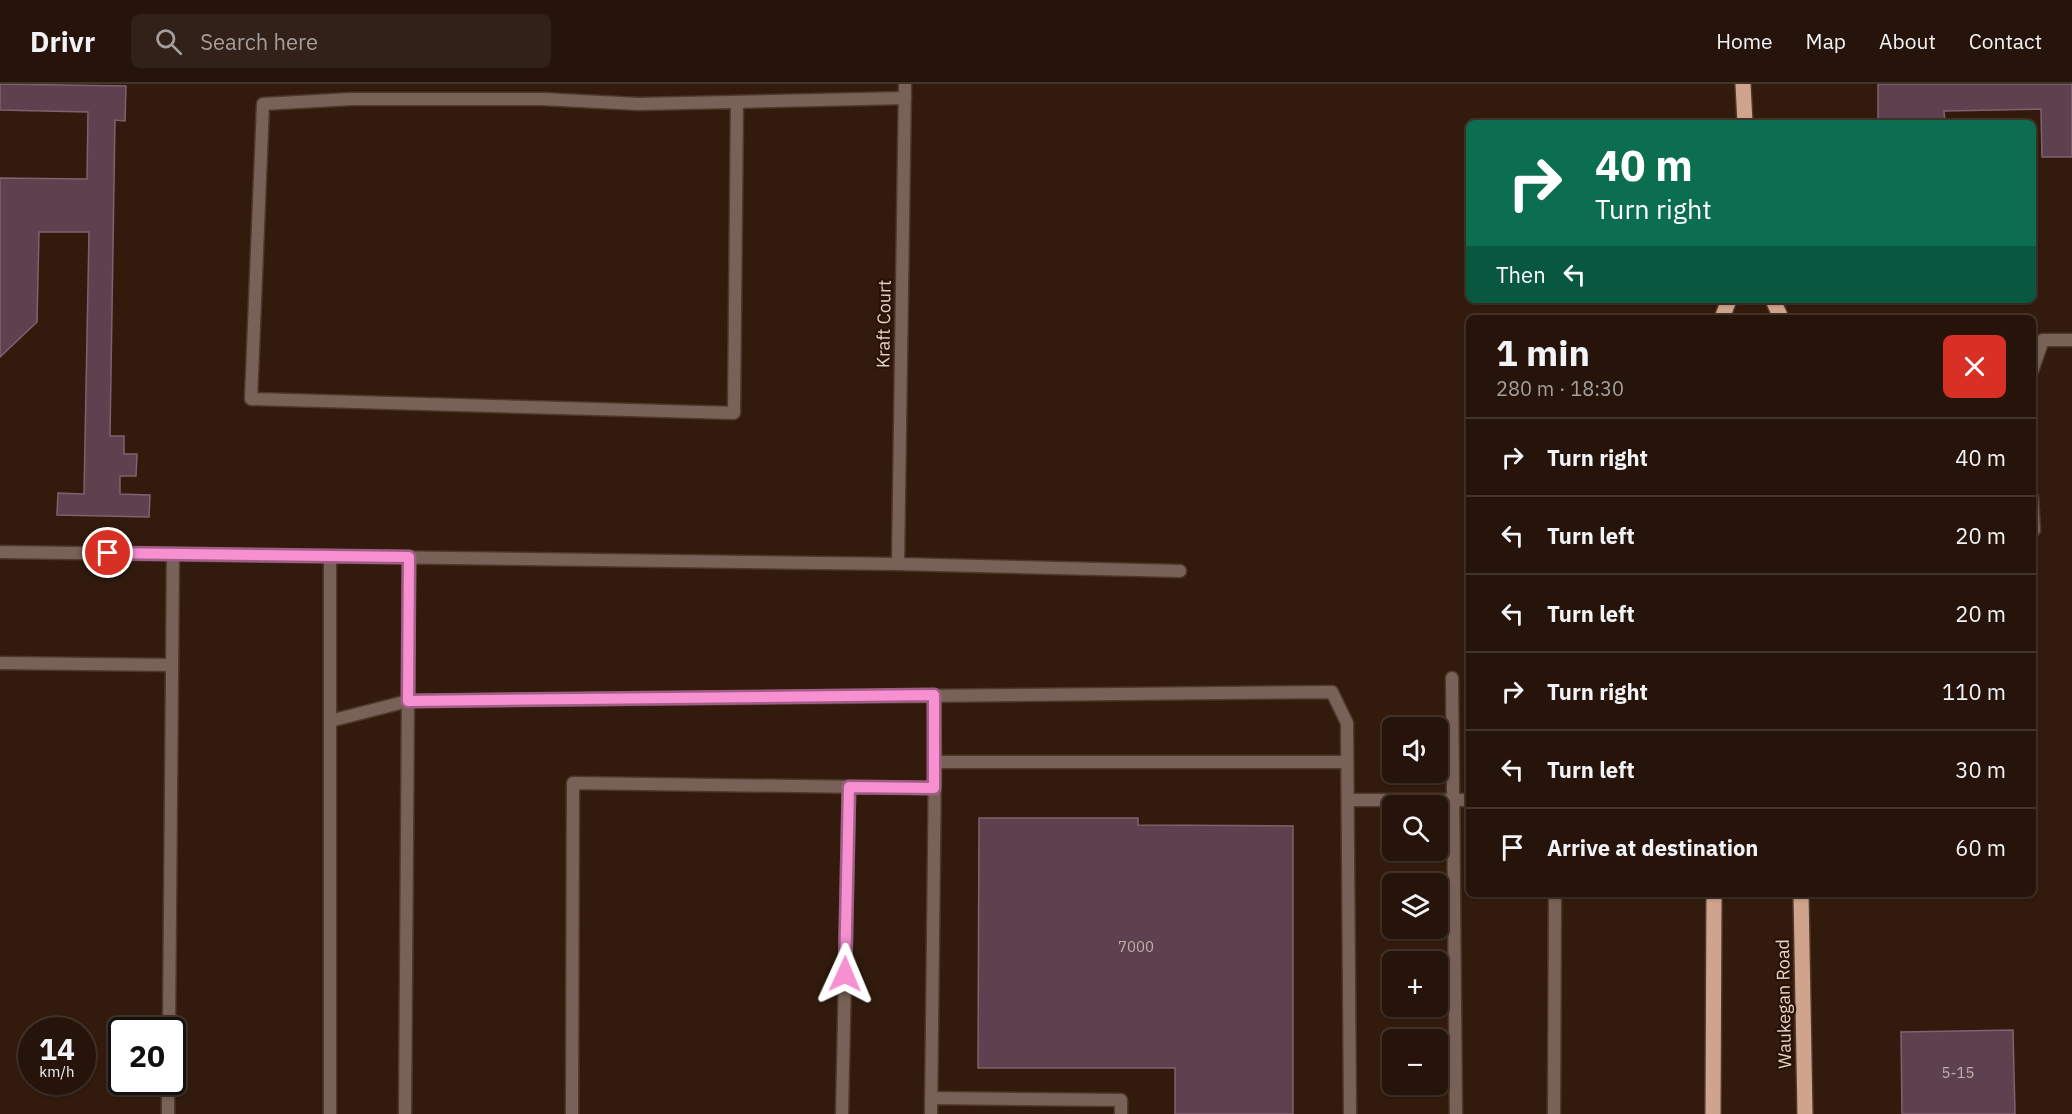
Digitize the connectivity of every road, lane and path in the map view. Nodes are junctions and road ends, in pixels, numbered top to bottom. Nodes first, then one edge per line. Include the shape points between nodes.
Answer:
1 (905, 84) edge
2 (1743, 84) edge
3 (905, 98) junction
4 (737, 102) junction
5 (1744, 120) edge
6 (2072, 340) edge
7 (2036, 360) edge
8 (0, 552) edge
9 (173, 554) junction
10 (330, 556) junction
11 (409, 557) junction
12 (898, 564) junction
13 (1180, 571) dead end
14 (0, 663) edge
15 (172, 665) junction
16 (1452, 678) dead end
17 (934, 695) junction
18 (408, 701) junction
19 (330, 721) junction
20 (935, 762) junction
21 (1347, 762) junction
22 (849, 787) junction
23 (934, 788) junction
24 (1348, 800) junction
25 (1453, 800) junction
26 (1466, 800) edge
27 (1555, 897) edge
28 (1713, 897) edge
29 (1801, 897) edge
30 (169, 1017) edge
31 (168, 1095) edge
32 (931, 1098) junction
33 (168, 1114) edge
34 (330, 1114) edge
35 (405, 1114) edge
36 (572, 1114) edge
37 (842, 1114) edge
38 (931, 1114) edge
39 (1121, 1114) edge
40 (1350, 1114) edge
41 (1456, 1114) edge
42 (1554, 1114) edge
43 (1713, 1114) edge
44 (1805, 1114) edge

1 - 3 street, Kraft Court
2 - 5 main road
3 - 4 street
3 - 12 street, Kraft Court
4 - 4 street via 351,99 263,104 251,399 734,413
6 - 7 street via 2043,340
8 - 9 street
9 - 10 street
9 - 15 street
10 - 11 street
10 - 19 street
11 - 12 street
11 - 18 street
12 - 13 street
14 - 15 street
15 - 30 street
16 - 25 street
17 - 18 street
17 - 20 street
17 - 21 street via 1332,692 1347,723
18 - 19 street
18 - 35 street
19 - 34 street
20 - 21 street
20 - 23 street
21 - 24 street
22 - 23 street
22 - 36 street via 573,783
22 - 37 street
23 - 32 street
24 - 25 street
24 - 40 street
25 - 26 street
25 - 41 street
27 - 42 street
28 - 43 main road
29 - 44 main road, Waukegan Road
31 - 33 street
32 - 38 street
32 - 39 street via 1121,1100

